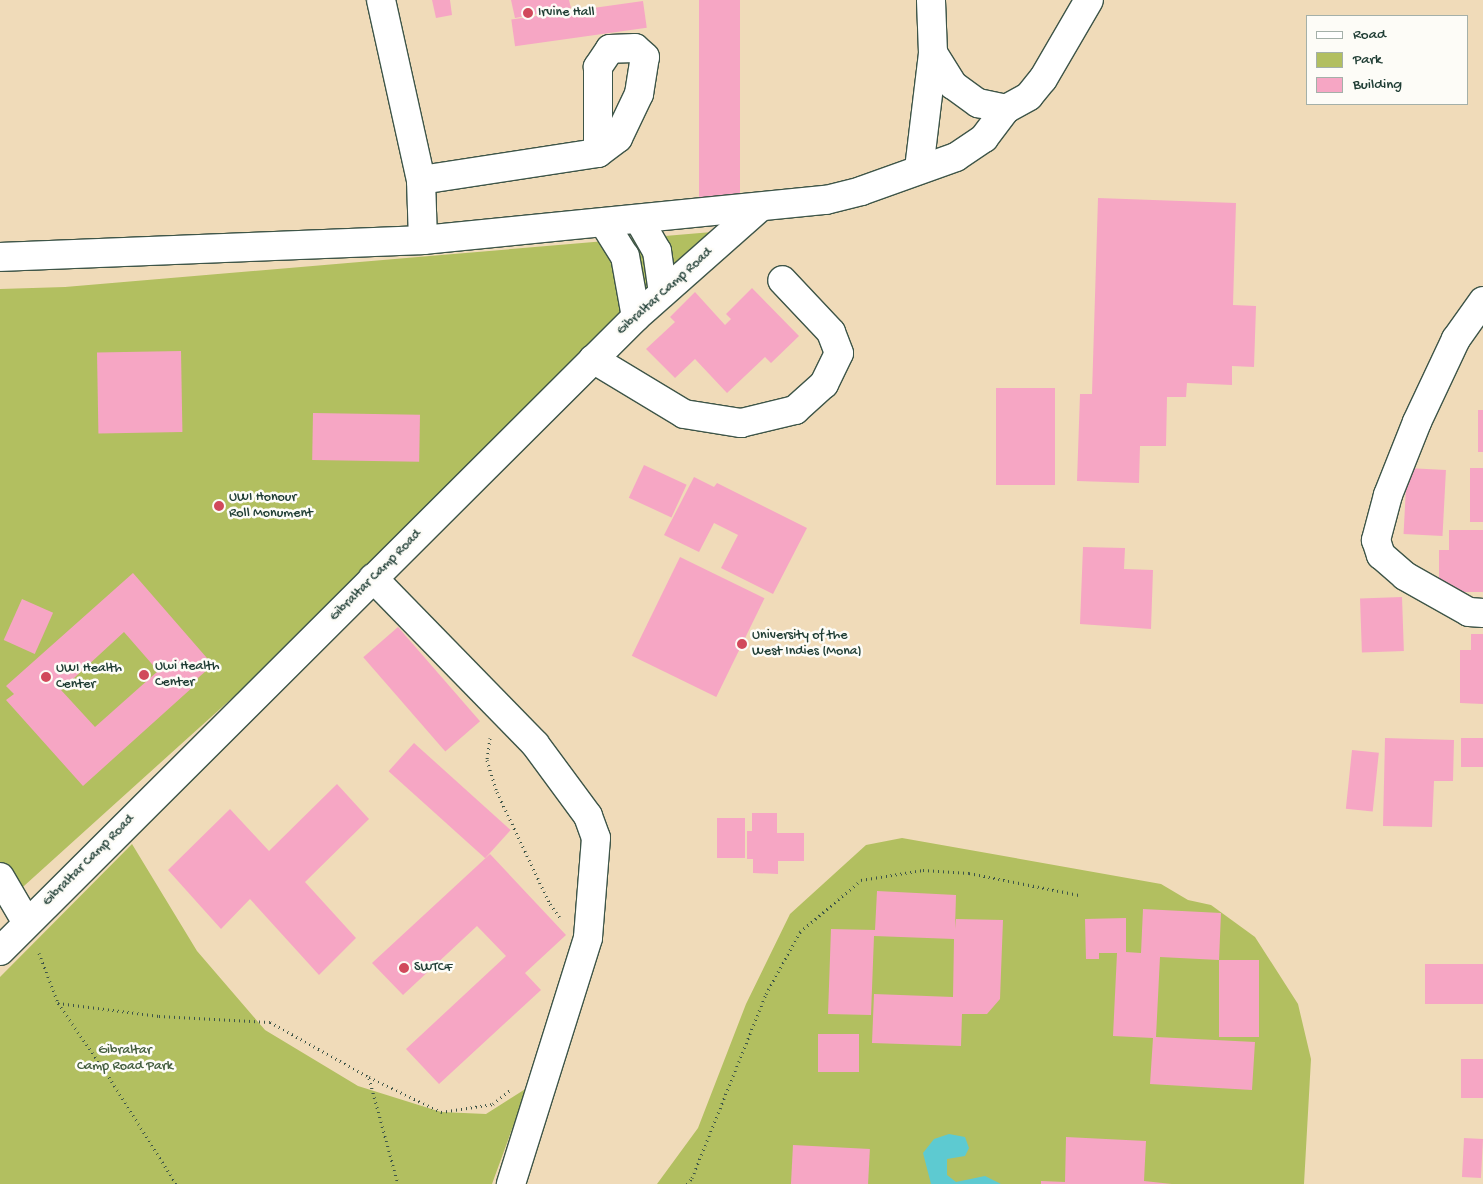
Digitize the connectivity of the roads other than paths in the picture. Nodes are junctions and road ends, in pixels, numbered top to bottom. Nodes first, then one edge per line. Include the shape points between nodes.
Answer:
1 (381, 0) edge
2 (931, 0) edge
3 (1089, 0) edge
4 (933, 53) junction
5 (1006, 109) junction
6 (598, 153) dead end
7 (919, 169) junction
8 (421, 180) junction
9 (759, 208) junction
10 (640, 220) junction
11 (604, 223) junction
12 (423, 240) junction
13 (0, 257) edge
14 (782, 280) dead end
15 (662, 293) junction
16 (1483, 301) edge
17 (636, 316) junction
18 (593, 359) junction
19 (373, 578) junction
20 (1483, 612) edge
21 (0, 877) edge
22 (27, 923) junction
23 (0, 951) edge
24 (511, 1184) edge

1 - 8 street
2 - 4 street
3 - 5 street via 1043,79 1029,96
4 - 5 street via 953,85 978,103
4 - 7 street
5 - 7 street via 984,138 956,157
6 - 8 street
7 - 9 street via 861,191 826,200
8 - 12 street
9 - 10 street
9 - 15 street, Gibraltar Camp Road
10 - 11 street
10 - 15 street via 657,251
11 - 12 street
11 - 17 street via 624,256
12 - 13 street
14 - 18 street via 831,332 839,353 824,384 795,410 741,423 684,414
15 - 17 street, Gibraltar Camp Road
16 - 20 street via 1456,339 1417,422 1388,495 1376,540 1381,555 1405,576 1469,612
17 - 18 street, Gibraltar Camp Road
18 - 19 street, Gibraltar Camp Road
19 - 22 street, Gibraltar Camp Road
19 - 24 street via 535,744 588,816 596,838 592,919
21 - 22 street
22 - 23 street, Gibraltar Camp Road

